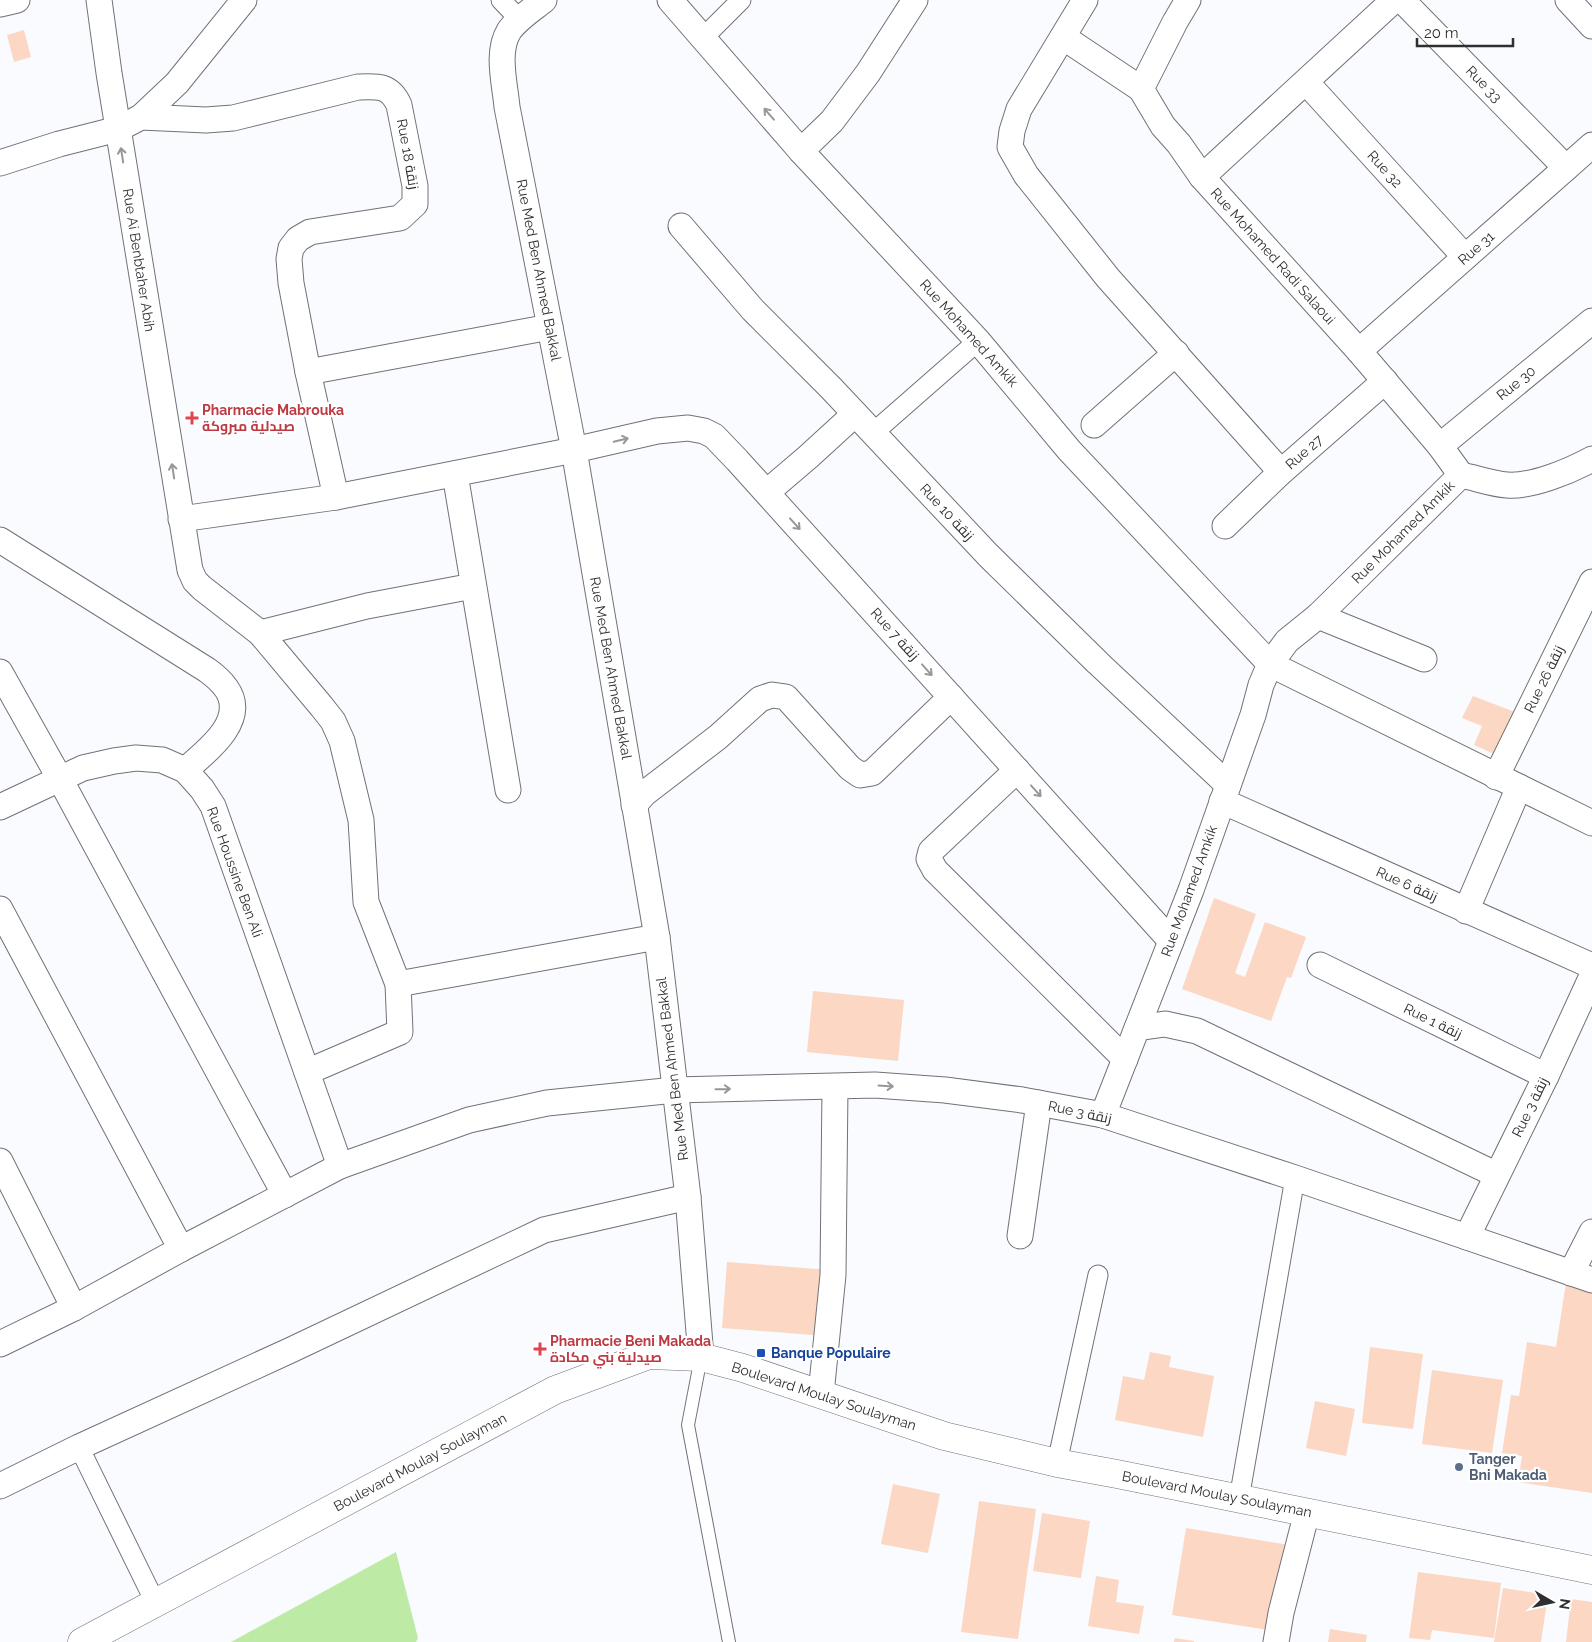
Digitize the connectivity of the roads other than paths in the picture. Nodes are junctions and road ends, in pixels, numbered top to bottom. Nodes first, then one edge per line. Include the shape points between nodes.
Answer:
1 (17, 0) edge
2 (99, 0) edge
3 (244, 0) edge
4 (502, 0) edge
5 (544, 0) edge
6 (670, 0) edge
7 (742, 0) edge
8 (915, 0) edge
9 (1085, 0) edge
10 (1188, 0) edge
11 (1394, 0) edge
12 (1402, 0) edge
13 (1568, 0) edge
14 (0, 4) edge
15 (520, 20) junction
16 (1592, 26) edge
17 (1063, 37) junction
18 (703, 38) junction
19 (1306, 82) junction
20 (1141, 89) junction
21 (141, 117) junction
22 (118, 129) junction
23 (1592, 145) edge
24 (802, 151) junction
25 (0, 163) edge
26 (1566, 168) junction
27 (1202, 177) junction
28 (682, 226) dead end
29 (1465, 257) junction
30 (1592, 321) edge
31 (550, 327) junction
32 (978, 341) junction
33 (1359, 351) junction
34 (1176, 354) junction
35 (308, 372) junction
36 (1385, 381) junction
37 (855, 414) junction
38 (1094, 425) dead end
39 (873, 433) junction
40 (1440, 446) junction
41 (574, 450) junction
42 (1592, 459) edge
43 (1281, 472) junction
44 (455, 474) junction
45 (1461, 475) junction
46 (767, 492) junction
47 (336, 497) junction
48 (181, 520) junction
49 (1225, 526) dead end
50 (0, 540) edge
51 (1592, 582) edge
52 (473, 586) junction
53 (1318, 616) junction
54 (260, 633) junction
55 (1424, 659) dead end
56 (1270, 664) junction
57 (0, 672) edge
58 (952, 697) junction
59 (185, 770) junction
60 (1017, 770) junction
61 (1496, 776) junction
62 (60, 779) junction
63 (1519, 787) junction
64 (508, 790) dead end
65 (1225, 793) junction
66 (634, 805) junction
67 (0, 807) edge
68 (1592, 823) edge
69 (0, 909) edge
70 (1466, 911) junction
71 (657, 936) junction
72 (1171, 941) junction
73 (1320, 965) dead end
74 (1592, 966) edge
75 (1592, 976) edge
76 (398, 984) junction
77 (1137, 1028) junction
78 (1125, 1059) junction
79 (306, 1072) junction
80 (1546, 1076) junction
81 (835, 1087) junction
82 (674, 1090) junction
83 (1040, 1103) junction
84 (1103, 1115) junction
85 (0, 1161) edge
86 (340, 1166) junction
87 (1497, 1175) junction
88 (1295, 1178) junction
89 (285, 1195) junction
90 (688, 1197) junction
91 (1592, 1232) edge
92 (1020, 1236) dead end
93 (1467, 1237) junction
94 (181, 1249) junction
95 (1098, 1275) dead end
96 (1581, 1277) edge
97 (74, 1308) junction
98 (0, 1344) edge
99 (701, 1357) junction
100 (820, 1394) junction
101 (79, 1447) junction
102 (1057, 1463) junction
103 (0, 1486) edge
104 (1239, 1499) junction
105 (1307, 1512) junction
106 (1592, 1570) edge
107 (155, 1602) junction
108 (82, 1642) edge
109 (729, 1642) edge
110 (1276, 1642) edge

1 - 14 street
2 - 22 street, Rue Ai Benbtaher Abih
3 - 21 street via 177,83
4 - 15 street
5 - 15 street, Rue Med Ben Ahmed Bakkal
6 - 18 street, Rue Mohamed Amkik
7 - 18 street
8 - 24 street via 863,80 832,121
9 - 17 street
10 - 20 street
11 - 19 street
12 - 26 street, Rue 33
13 - 16 street
15 - 31 street, Rue Med Ben Ahmed Bakkal via 509,31 502,65 507,107
17 - 20 street
17 - 34 street via 1019,109 1010,147 1026,175 1102,270
24 -> 18 street, Rue Mohamed Amkik
19 - 27 street
19 - 29 street, Rue 32
20 - 27 street, Rue Mohamed Radi Salaoui via 1163,126
21 - 22 street
21 - 35 street, Rue 18 زنقة via 233,118 358,87 386,88 396,99 415,186 415,204 400,218 310,232 291,248 291,283
22 - 25 street
48 -> 22 street, Rue Ai Benbtaher Abih
23 - 26 street, Rue 31
24 - 32 street, Rue Mohamed Amkik
26 - 29 street, Rue 31
27 - 33 street, Rue Mohamed Radi Salaoui
28 - 37 street, Rue 10 زنقة via 754,310
29 - 33 street, Rue 31
30 - 40 street, Rue 30
31 - 35 street
31 - 41 street, Rue Med Ben Ahmed Bakkal
32 - 39 street
32 - 56 street, Rue Mohamed Amkik via 1069,450
33 - 36 street, Rue Mohamed Radi Salaoui
34 - 38 street
34 - 43 street
35 - 47 street, Rue 18 زنقة
36 - 40 street, Rue Mohamed Radi Salaoui
36 - 43 street, Rue 27
37 - 39 street, Rue 10 زنقة
37 - 46 street
39 - 65 street, Rue 10 زنقة via 988,555
40 - 45 street, Rue Mohamed Radi Salaoui
41 - 44 street, Rue 7 زنقة
41 -> 46 street, Rue 7 زنقة via 657,431 688,428 704,431 722,442
41 - 66 street, Rue Med Ben Ahmed Bakkal
42 - 45 street, Rue Mohamed Amkik via 1538,481 1508,485
43 - 49 street, Rue 27
44 - 47 street, Rue 7 زنقة
44 - 52 street
45 - 53 street, Rue Mohamed Amkik
46 -> 58 street, Rue 7 زنقة
47 - 48 street, Rue 7 زنقة
48 - 54 street, Rue Ai Benbtaher Abih via 195,581
50 - 59 street via 207,670 227,689 232,705 229,725 216,743
51 - 61 street, Rue 26 زنقة
52 - 54 street via 367,606
52 - 64 street
53 - 55 street
53 - 56 street, Rue Mohamed Amkik via 1286,641
54 - 76 street, Rue Ai Benbtaher Abih via 333,721 342,741 361,820 366,902
56 - 61 street, Rue Mohamed Amkik
56 - 65 street, Rue Mohamed Amkik
57 - 62 street
58 - 60 street, Rue 7 زنقة
58 - 66 street via 872,772 860,775 786,697 772,695 760,699
59 - 62 street, Rue Houssine Ben Ali via 162,760 136,758 83,768
59 - 79 street, Rue Houssine Ben Ali via 213,806
60 -> 72 street, Rue 7 زنقة
60 - 78 street via 931,850 928,859 934,870
61 - 63 street, Rue Mohamed Amkik
62 - 67 street, Rue Houssine Ben Ali
62 - 89 street
63 - 68 street, Rue Mohamed Amkik
63 - 70 street
65 - 70 street, Rue 6 زنقة
65 - 72 street, Rue Mohamed Amkik
66 - 71 street, Rue Med Ben Ahmed Bakkal
69 - 94 street
70 - 74 street, Rue 6 زنقة
71 - 76 street
71 - 82 street, Rue Med Ben Ahmed Bakkal
72 - 77 street, Rue Mohamed Amkik
73 - 80 street, Rue 1 زنقة
75 - 80 street, Rue 3 زنقة
76 - 79 street, Rue Ai Benbtaher Abih via 400,1032
77 - 78 street, Rue Mohamed Amkik
77 - 87 street via 1165,1024 1197,1031
78 - 84 street, Rue Mohamed Amkik
79 - 86 street, Rue Houssine Ben Ali
80 - 87 street, Rue 3 زنقة
82 -> 81 street, Rue 3 زنقة
81 -> 83 street, Rue 3 زنقة via 875,1085 945,1090
81 - 100 street via 833,1275
82 - 86 street, Rue 3 زنقة via 547,1103 469,1120
82 - 90 street, Rue Med Ben Ahmed Bakkal
83 - 84 street, Rue 3 زنقة
83 - 92 street
84 - 88 street, Rue 3 زنقة
85 - 97 street
86 - 89 street, Rue 3 زنقة
87 - 93 street, Rue 3 زنقة
88 - 93 street, Rue 3 زنقة
88 - 104 street
89 - 94 street, Rue 3 زنقة
90 - 99 street, Rue Med Ben Ahmed Bakkal
90 - 101 street via 544,1230
91 - 96 street
93 - 96 street, Rue 3 زنقة
94 - 97 street, Rue 3 زنقة
95 - 102 street
97 - 98 street, Rue 3 زنقة
99 - 100 main road, Boulevard Moulay Soulayman
99 - 107 main road, Boulevard Moulay Soulayman via 649,1355 555,1390
99 - 109 lane via 688,1425
100 - 102 main road, Boulevard Moulay Soulayman via 944,1436
101 - 103 street
101 - 107 street
102 - 104 main road, Boulevard Moulay Soulayman
104 - 105 main road, Boulevard Moulay Soulayman
105 - 106 main road, Boulevard Moulay Soulayman
105 - 110 street via 1280,1613
107 - 108 main road, Boulevard Moulay Soulayman

